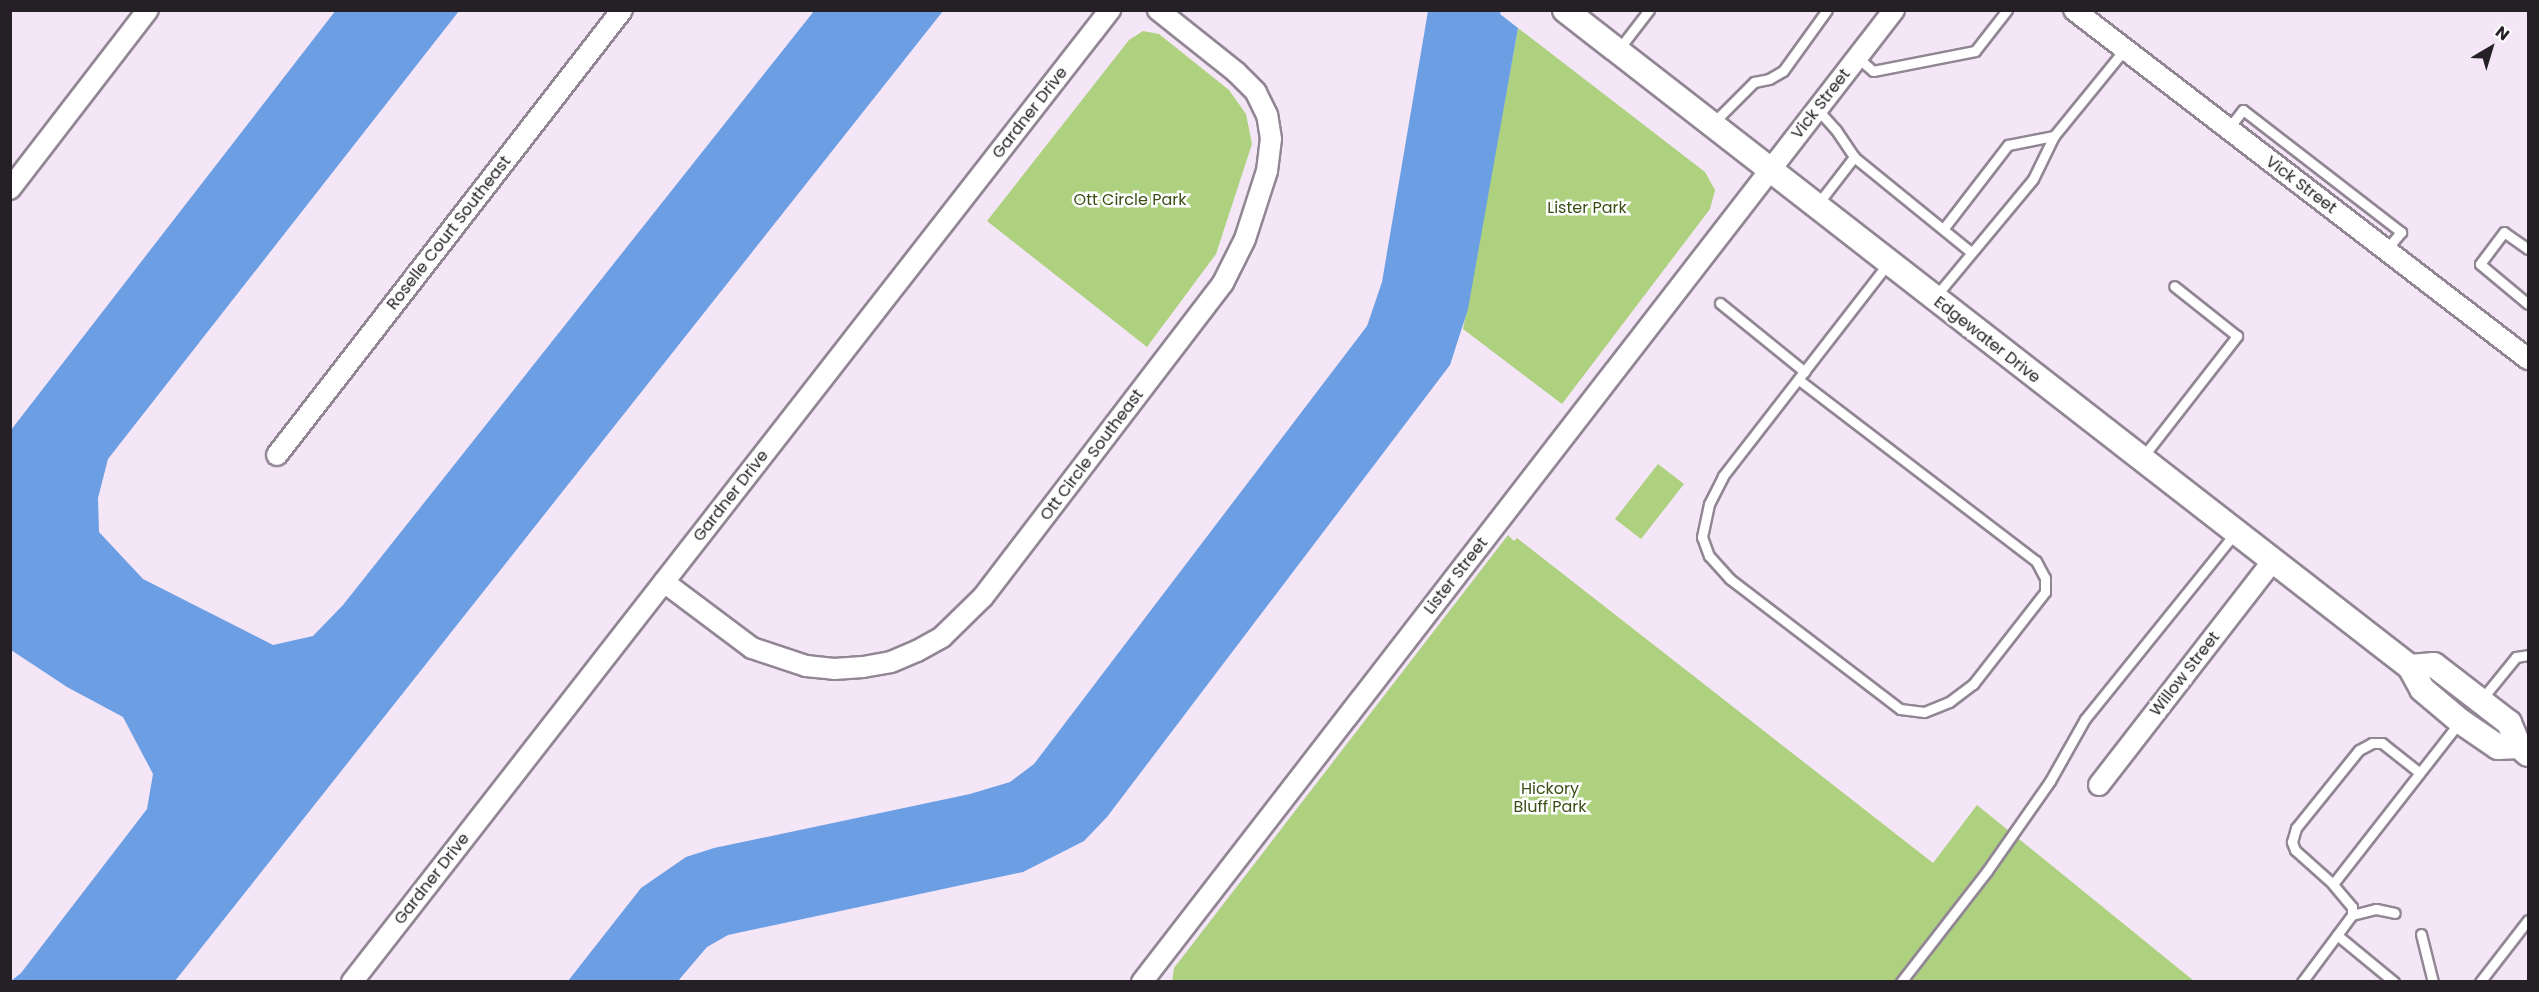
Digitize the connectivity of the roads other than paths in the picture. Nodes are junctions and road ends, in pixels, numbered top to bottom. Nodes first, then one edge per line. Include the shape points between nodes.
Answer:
1 (148, 10) edge
2 (622, 10) edge
3 (1110, 10) edge
4 (1158, 10) edge
5 (1565, 10) edge
6 (1649, 10) edge
7 (1827, 10) edge
8 (1894, 10) edge
9 (2007, 10) edge
10 (2074, 10) edge
11 (2125, 49) junction
12 (1617, 51) junction
13 (1857, 57) junction
14 (1817, 109) junction
15 (1711, 125) junction
16 (2054, 136) junction
17 (1854, 158) junction
18 (1769, 170) junction
19 (10, 189) edge
20 (1816, 207) junction
21 (1944, 228) junction
22 (2529, 249) edge
23 (1971, 252) junction
24 (1888, 262) junction
25 (2174, 286) dead end
26 (1934, 298) junction
27 (1720, 303) dead end
28 (2529, 304) edge
29 (2529, 359) edge
30 (1802, 376) junction
31 (277, 455) dead end
32 (2141, 460) junction
33 (2235, 533) junction
34 (2272, 562) junction
35 (664, 582) junction
36 (2529, 655) edge
37 (2410, 667) junction
38 (2481, 700) junction
39 (2460, 721) junction
40 (2524, 750) edge
41 (2420, 773) junction
42 (2098, 785) dead end
43 (2333, 884) junction
44 (2395, 913) dead end
45 (2352, 915) junction
46 (2529, 920) edge
47 (2421, 934) dead end
48 (2337, 935) junction
49 (352, 981) edge
50 (1142, 981) edge
51 (1901, 981) edge
52 (2302, 981) edge
53 (2394, 981) edge
54 (2433, 981) edge
55 (2480, 981) edge

1 - 19 street
2 - 31 street, Roselle Court Southeast
3 - 35 street, Gardner Drive
4 - 35 street, Ott Circle Southeast via 1256,92 1271,139 1267,171 1245,239 1223,283 964,619 917,651 872,666 806,666 752,648
5 - 12 street, Edgewater Drive
6 - 12 lane
7 - 15 lane via 1783,70 1754,82
8 - 13 street, Vick Street
9 - 13 lane via 1976,51 1873,71
10 - 11 street, Vick Street
11 - 16 lane
11 - 29 street, Vick Street
12 - 15 street, Edgewater Drive
13 - 14 street, Vick Street
14 - 17 lane
14 - 18 street, Vick Street
15 - 18 street, Edgewater Drive
16 - 21 lane via 2008,144
16 - 23 lane via 2033,179
17 - 20 lane
17 - 21 lane
18 - 20 street, Edgewater Drive
18 - 50 street, Lister Street
20 - 24 street, Edgewater Drive
21 - 23 lane
22 - 28 lane via 2509,234 2501,233 2480,264
23 - 26 lane
24 - 26 street, Edgewater Drive
24 - 30 lane
25 - 32 lane via 2237,336
26 - 32 street, Edgewater Drive
27 - 30 lane
30 - 30 lane via 1724,476 1709,504 1702,537 1708,556 1730,579 1900,709 1923,712 1949,702 1973,684 2044,592 2045,578 2036,561
32 - 33 street, Edgewater Drive
33 - 34 street, Edgewater Drive
33 - 51 lane via 2085,719 2050,781 1987,871
34 - 37 street, Edgewater Drive
34 - 42 street, Willow Street
35 - 49 street, Gardner Drive
36 - 38 lane via 2516,657
37 - 38 street, Edgewater Drive via 2434,665
37 - 39 street, Edgewater Drive via 2422,689
38 - 40 street, Edgewater Drive via 2509,723
39 - 40 street, Edgewater Drive via 2498,747
39 - 41 lane
41 - 43 lane
41 - 43 lane via 2382,743 2372,743 2359,750 2296,828 2292,842 2295,850
43 - 45 lane via 2352,907
44 - 45 lane via 2376,909
45 - 48 lane
46 - 55 lane
47 - 54 lane
48 - 52 lane
48 - 53 lane

